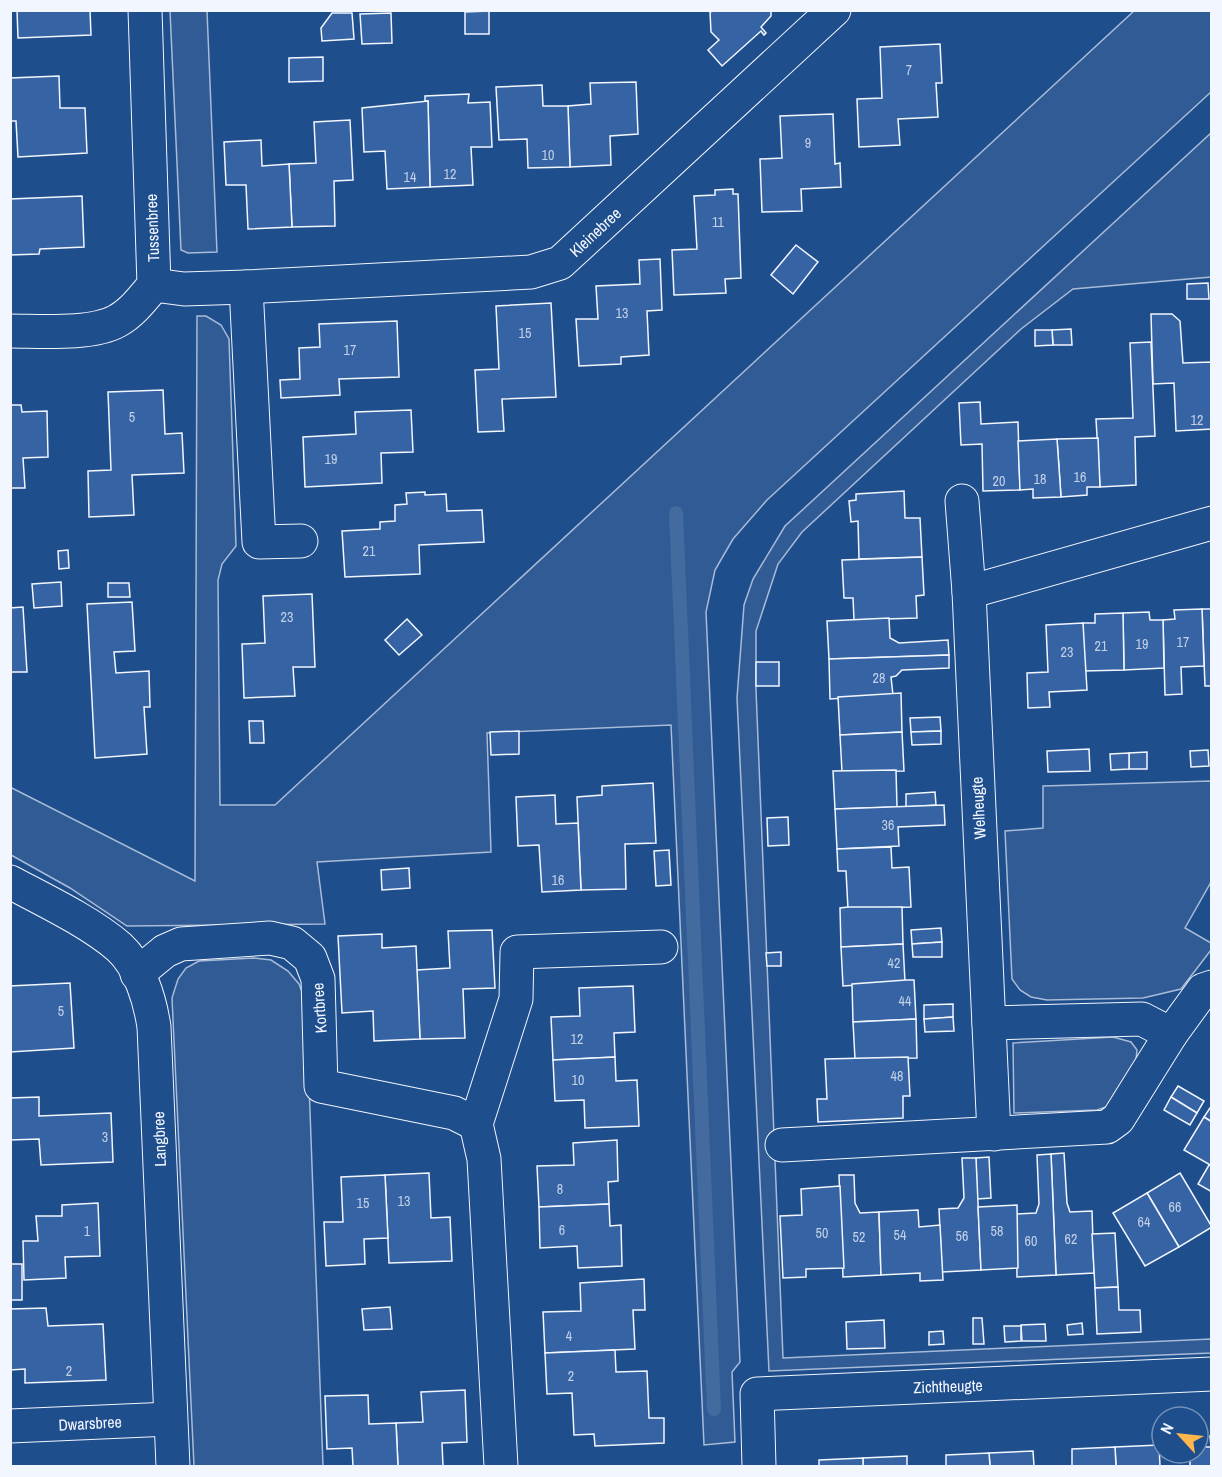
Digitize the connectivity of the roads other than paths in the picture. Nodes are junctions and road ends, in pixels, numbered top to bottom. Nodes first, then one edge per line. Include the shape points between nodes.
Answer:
1 (145, 10) edge
2 (834, 10) edge
3 (154, 285) junction
4 (246, 287) junction
5 (10, 332) edge
6 (962, 501) dead end
7 (1212, 523) edge
8 (301, 541) dead end
9 (969, 592) junction
10 (10, 882) edge
11 (661, 947) dead end
12 (137, 974) junction
13 (1212, 987) edge
14 (988, 1023) junction
15 (1172, 1034) junction
16 (476, 1124) junction
17 (994, 1134) junction
18 (782, 1145) dead end
19 (1212, 1374) edge
20 (170, 1419) junction
21 (10, 1426) edge
22 (173, 1467) edge
23 (501, 1467) edge
24 (759, 1467) edge

1 - 3 street, Tussenbree
2 - 4 street, Kleinebree via 560,263 531,272
3 - 4 street, Kleinebree via 184,289
3 - 5 street, Tussenbree via 116,322 88,329
4 - 8 street via 259,542
6 - 9 street, Welheugte
7 - 9 street
9 - 14 street, Welheugte
10 - 12 street, Langbree via 120,948
11 - 16 street via 517,952 516,999
12 - 16 street, Kortbree via 165,951 181,944 270,938 292,944 310,958 318,979 321,1086 454,1113
12 - 20 street, Langbree via 150,1002 154,1027
13 - 15 street via 1203,990
14 - 15 street via 1142,1019
14 - 17 street, Welheugte
15 - 17 street via 1118,1119 1107,1127
16 - 23 street via 484,1159
17 - 18 street
19 - 24 street, Zichtheugte via 757,1394
20 - 21 street, Dwarsbree
20 - 22 street, Langbree

